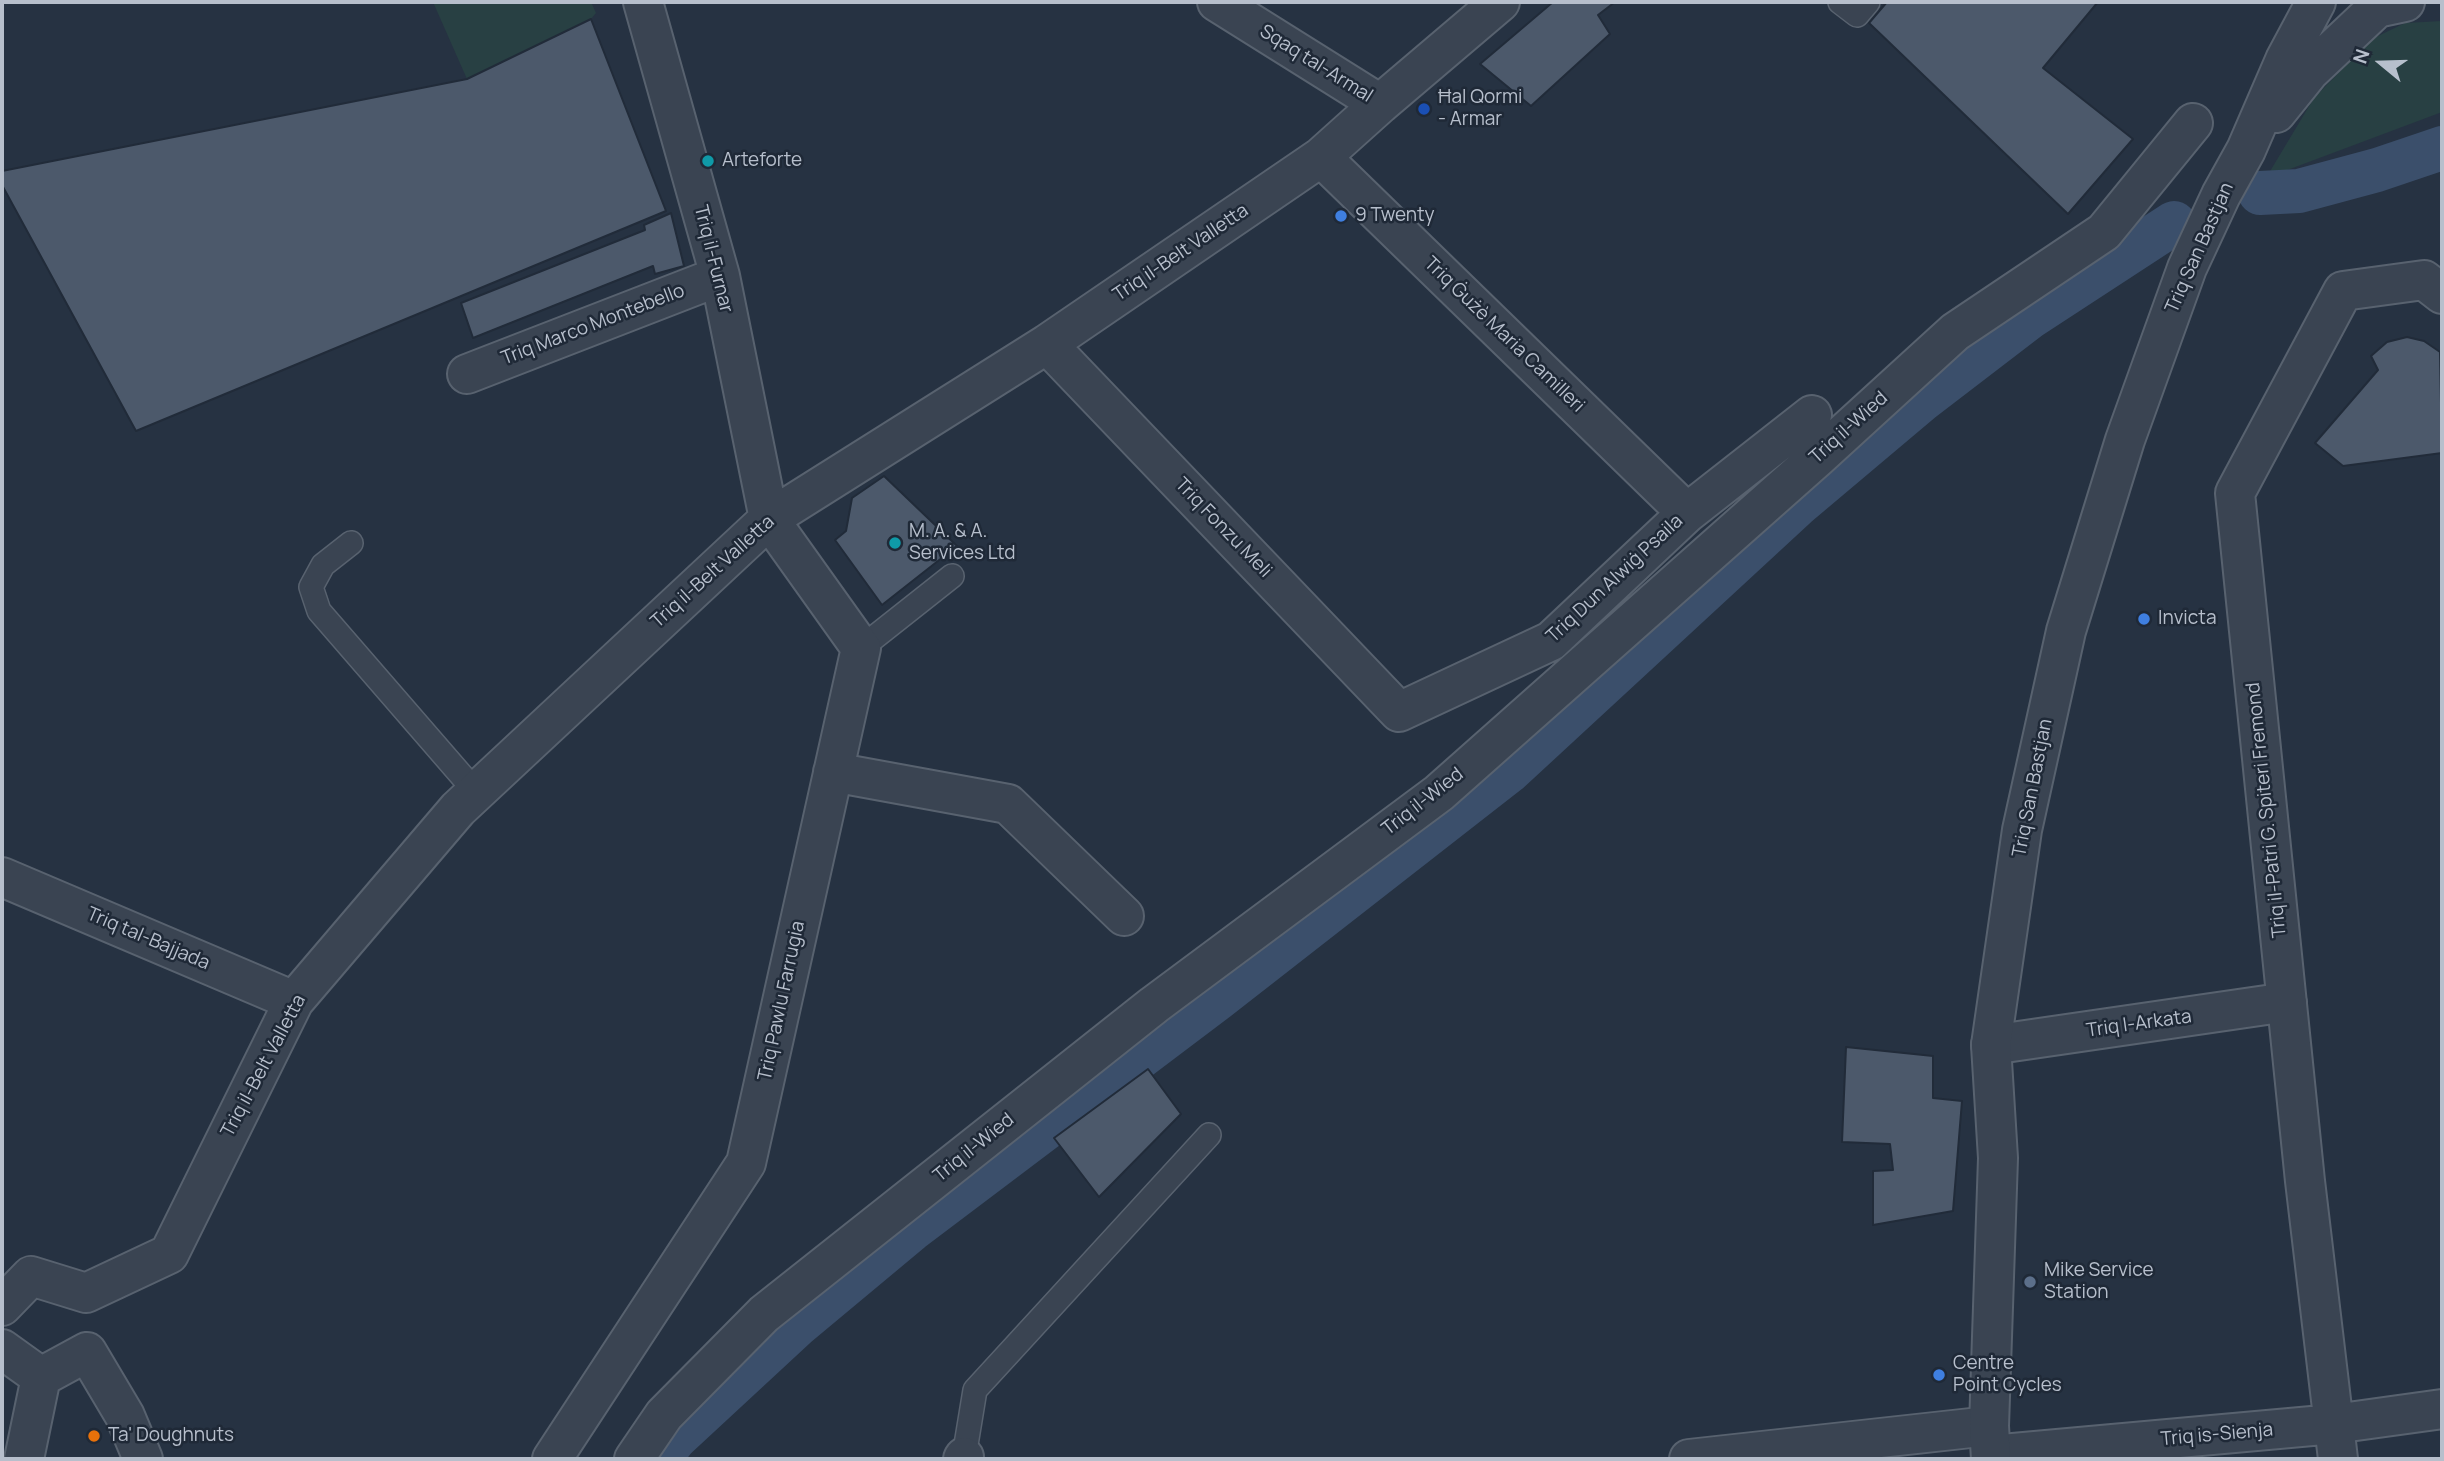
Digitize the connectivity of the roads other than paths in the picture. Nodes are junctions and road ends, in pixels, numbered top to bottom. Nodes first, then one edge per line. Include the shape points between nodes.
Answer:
1 (643, 2) edge
2 (1217, 2) edge
3 (1500, 2) edge
4 (1840, 2) edge
5 (1868, 2) edge
6 (2316, 2) edge
7 (2405, 2) edge
8 (1380, 104) junction
9 (2193, 122) dead end
10 (2246, 150) junction
11 (1321, 157) junction
12 (720, 276) junction
13 (2442, 294) edge
14 (1048, 344) junction
15 (467, 374) dead end
16 (1812, 415) dead end
17 (1687, 513) junction
18 (769, 519) junction
19 (351, 543) dead end
20 (952, 576) dead end
21 (861, 648) junction
22 (1399, 712) joint
23 (832, 772) junction
24 (475, 791) junction
25 (2, 877) edge
26 (1124, 916) dead end
27 (294, 1002) junction
28 (2287, 1002) junction
29 (1991, 1045) junction
30 (1209, 1135) dead end
31 (86, 1293) junction
32 (2, 1306) edge
33 (2, 1349) edge
34 (87, 1352) junction
35 (41, 1377) junction
36 (2442, 1409) edge
37 (2336, 1442) edge
38 (1990, 1447) edge
39 (963, 1458) edge
40 (24, 1459) edge
41 (143, 1459) edge
42 (552, 1459) edge
43 (634, 1459) edge
44 (1689, 1459) edge

1 - 12 street, Triq il-Furnar
2 - 8 street, Sqaq tal-Armal
3 - 8 street, Triq il-Belt Valletta
4 - 5 lane via 1857,15
6 - 10 street, Triq San Bastjan
7 - 10 street, Triq San Bastjan via 2377,8 2309,72
8 - 11 street, Triq il-Belt Valletta
9 - 43 street, Triq il-Wied via 2104,232 1955,332 1439,793 1154,1005 764,1314 664,1416
10 - 29 street, Triq San Bastjan via 2187,268 2125,440 2066,631 2022,830
11 - 14 street, Triq il-Belt Valletta
11 - 17 street, Triq Ġużè Maria Camilleri
12 - 15 street, Triq Marco Montebello
12 - 18 street, Triq il-Furnar
13 - 28 street, Triq il-Patri G. Spiteri Fremond via 2424,280 2343,291 2235,493
14 - 18 street, Triq il-Belt Valletta
14 - 22 street, Triq Fonzu Meli
16 - 17 street, Triq Dun Alwiġ Psaila
17 - 22 street, Triq Dun Alwiġ Psaila via 1551,641
18 - 21 street
18 - 24 street, Triq il-Belt Valletta
19 - 24 lane via 323,565 311,587 318,611
20 - 21 lane
21 - 23 street, Triq Pawlu Farrugia
23 - 26 street via 1008,804
23 - 42 street, Triq Pawlu Farrugia via 746,1163
24 - 27 street, Triq il-Belt Valletta
25 - 27 street, Triq tal-Bajjada
27 - 31 street, Triq il-Belt Valletta via 169,1254
28 - 29 street, Triq l-Arkata
28 - 37 street, Triq il-Patri G. Spiteri Fremond
29 - 38 street, Triq San Bastjan via 1998,1158
30 - 39 lane via 975,1390
31 - 32 street via 31,1276
31 - 34 street via 91,1308
33 - 35 street
34 - 35 street
34 - 41 street via 125,1416
35 - 40 street
36 - 37 street, Triq is-Sienja
37 - 38 street, Triq is-Sienja
38 - 44 street, Triq is-Sienja

